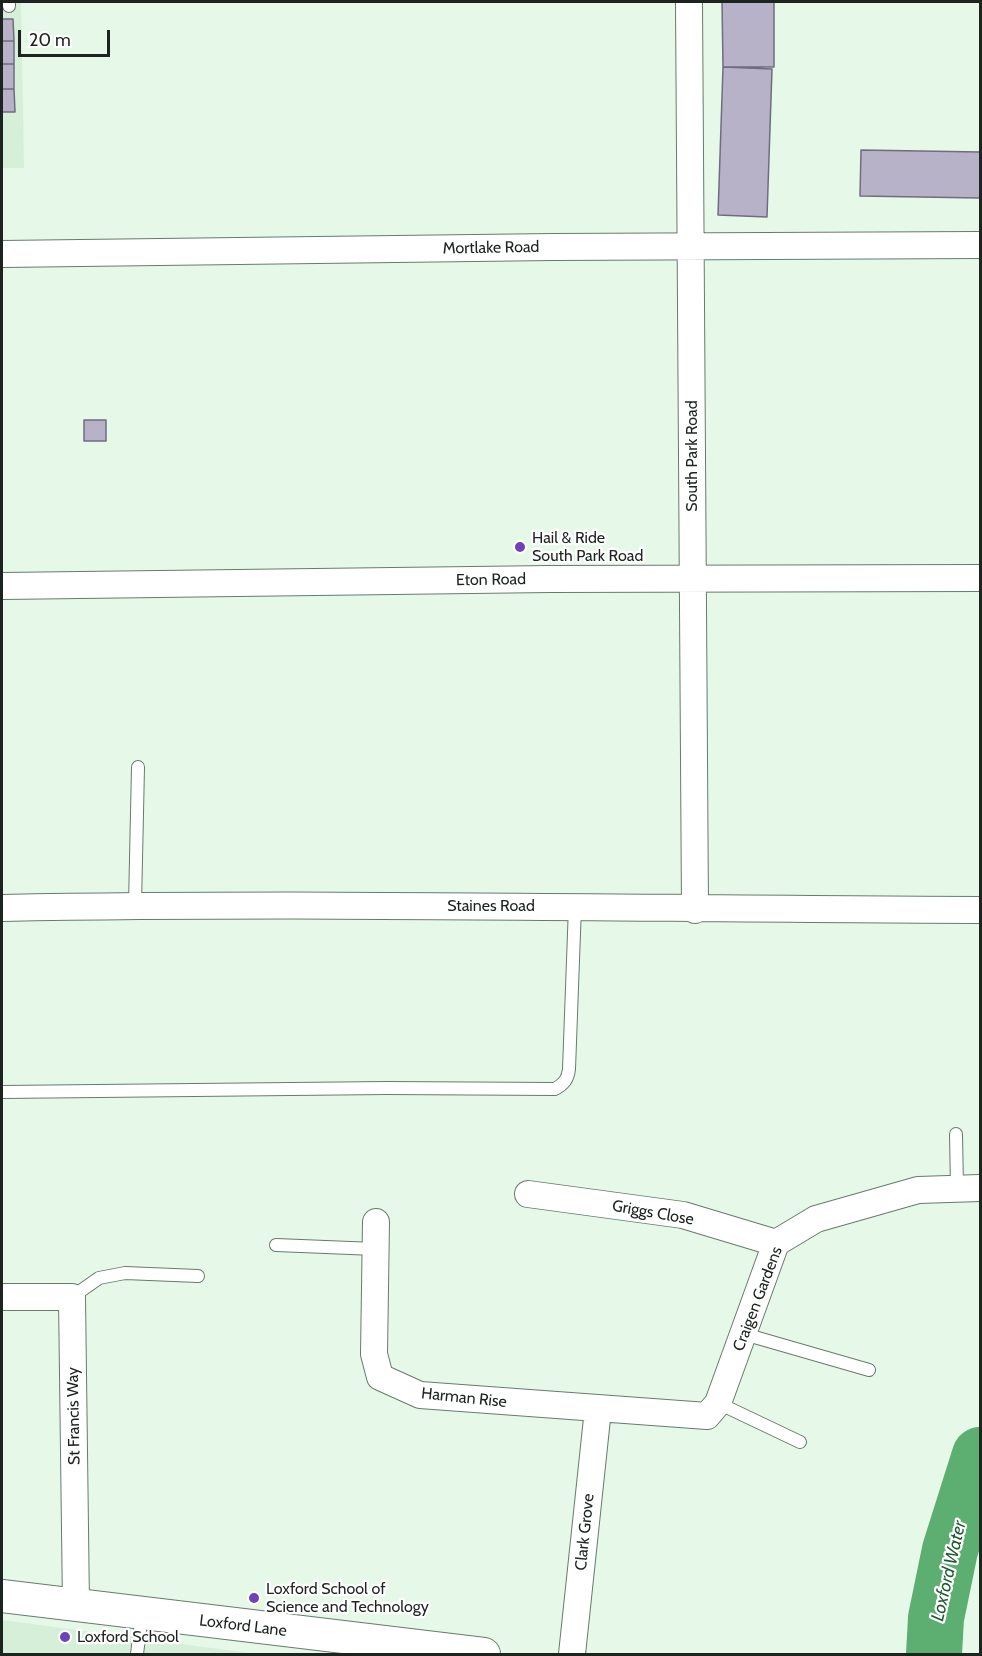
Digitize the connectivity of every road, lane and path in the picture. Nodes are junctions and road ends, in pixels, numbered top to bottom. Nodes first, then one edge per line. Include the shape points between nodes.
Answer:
1 (689, 2) edge
2 (981, 245) edge
3 (691, 247) junction
4 (2, 254) edge
5 (981, 578) edge
6 (693, 579) junction
7 (2, 586) edge
8 (138, 767) dead end
9 (135, 906) junction
10 (575, 906) junction
11 (2, 908) edge
12 (695, 910) junction
13 (981, 910) edge
14 (2, 1092) edge
15 (956, 1134) dead end
16 (969, 1188) edge
17 (528, 1194) dead end
18 (376, 1222) dead end
19 (776, 1243) junction
20 (276, 1245) dead end
21 (375, 1249) junction
22 (198, 1276) dead end
23 (2, 1297) edge
24 (72, 1297) junction
25 (744, 1334) junction
26 (869, 1370) dead end
27 (718, 1403) junction
28 (598, 1409) junction
29 (800, 1442) dead end
30 (2, 1596) edge
31 (76, 1606) junction
32 (142, 1614) junction
33 (389, 1649) edge
34 (137, 1654) edge
35 (484, 1654) edge
36 (572, 1654) edge

1 - 3 street, South Park Road
2 - 3 street, Mortlake Road
3 - 4 street, Mortlake Road
3 - 6 street, South Park Road
5 - 6 street, Eton Road
6 - 7 street, Eton Road
6 - 12 street, South Park Road
8 - 9 lane
9 - 10 street, Staines Road
9 - 11 street, Staines Road
10 - 12 street, Staines Road
10 - 14 lane via 569,1069 568,1078 555,1089
12 - 13 street, Staines Road
15 - 16 lane
16 - 19 street, Craigen Gardens via 918,1190 816,1219
17 - 19 street, Griggs Close via 683,1215
18 - 21 street, Harman Rise
19 - 25 street, Craigen Gardens
20 - 21 lane
21 - 28 street, Harman Rise via 374,1354 380,1377 420,1395
22 - 24 lane via 125,1273 99,1278
23 - 24 street
24 - 31 street, St Francis Way
25 - 26 lane
25 - 27 street, Craigen Gardens
27 - 28 street via 706,1416
27 - 29 lane
28 - 36 street, Clark Grove
30 - 31 street, Loxford Lane
31 - 32 street, Loxford Lane
32 - 33 street, Loxford Lane
32 - 34 lane
33 - 35 street, Loxford Lane

